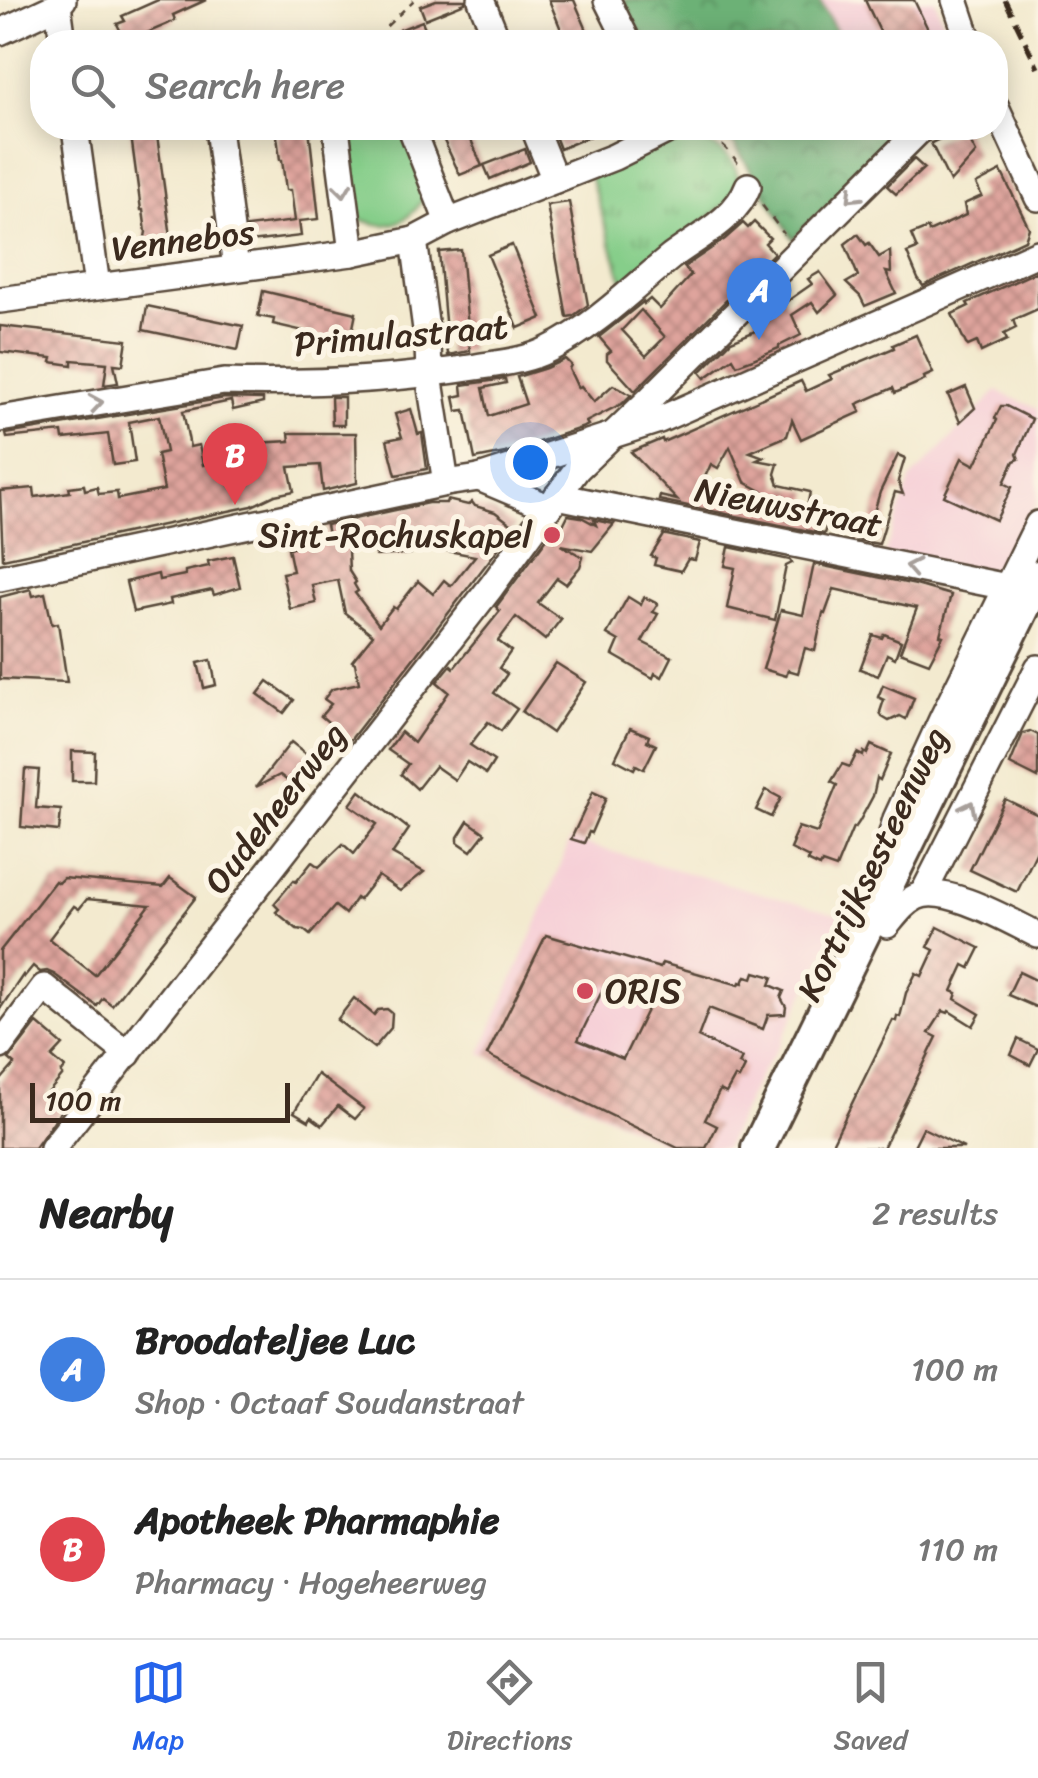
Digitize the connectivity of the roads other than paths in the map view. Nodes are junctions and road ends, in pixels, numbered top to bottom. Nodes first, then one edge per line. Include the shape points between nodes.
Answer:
1 (481, 0) edge
2 (607, 0) edge
3 (954, 0) edge
4 (60, 3) edge
5 (62, 30) edge
6 (493, 30) edge
7 (622, 30) edge
8 (965, 30) edge
9 (0, 32) edge
10 (1008, 134) edge
11 (77, 140) edge
12 (220, 140) edge
13 (339, 140) edge
14 (416, 140) edge
15 (539, 140) edge
16 (648, 140) edge
17 (910, 140) edge
18 (555, 180) junction
19 (748, 186) dead end
20 (1038, 198) edge
21 (448, 222) junction
22 (414, 240) junction
23 (363, 251) junction
24 (1038, 253) edge
25 (236, 268) junction
26 (97, 286) junction
27 (0, 300) edge
28 (429, 374) junction
29 (0, 419) edge
30 (612, 434) junction
31 (570, 460) junction
32 (516, 479) junction
33 (446, 483) junction
34 (553, 502) junction
35 (1038, 524) edge
36 (0, 578) edge
37 (1023, 582) edge
38 (1038, 614) edge
39 (1038, 668) edge
40 (945, 856) junction
41 (924, 894) junction
42 (970, 901) junction
43 (887, 925) junction
44 (1038, 935) edge
45 (0, 1046) edge
46 (128, 1054) junction
47 (53, 1148) edge
48 (758, 1148) edge
49 (778, 1148) edge

1 - 6 street
2 - 7 street
3 - 8 street
4 - 5 street
4 - 9 street
10 - 20 street
11 - 26 street
12 - 25 street
13 -> 23 street
14 - 21 street
15 - 18 street
16 - 18 street, Vennebos
17 -> 30 street, Oudeheerweg
18 - 21 street, Vennebos
19 - 28 street, Primulastraat via 729,215 549,350
21 - 22 street, Vennebos
22 - 23 street, Vennebos
22 - 28 street
23 - 25 street, Vennebos
24 - 30 street via 659,420
25 - 26 street, Vennebos
26 - 27 street, Vennebos
29 -> 28 street, Primulastraat via 224,382
28 - 33 street
30 - 31 street, Oudeheerweg
31 - 32 street
31 - 34 street, Oudeheerweg
32 - 33 street, Nieuwstraat
32 - 34 street, Nieuwstraat
33 - 36 street
37 -> 34 street, Nieuwstraat
34 - 46 street, Oudeheerweg
35 - 37 street, Kortrijksesteenweg
37 - 48 main road, Kortrijksesteenweg
38 - 43 main road, Kortrijksesteenweg
40 -> 39 street, Kortrijksesteenweg
40 - 41 street, Kortrijksesteenweg
40 - 42 street
41 - 42 street
41 - 43 street
42 - 44 street
43 - 49 main road, Kortrijksesteenweg
45 - 46 street via 44,987
46 - 47 street, Oudeheerweg

